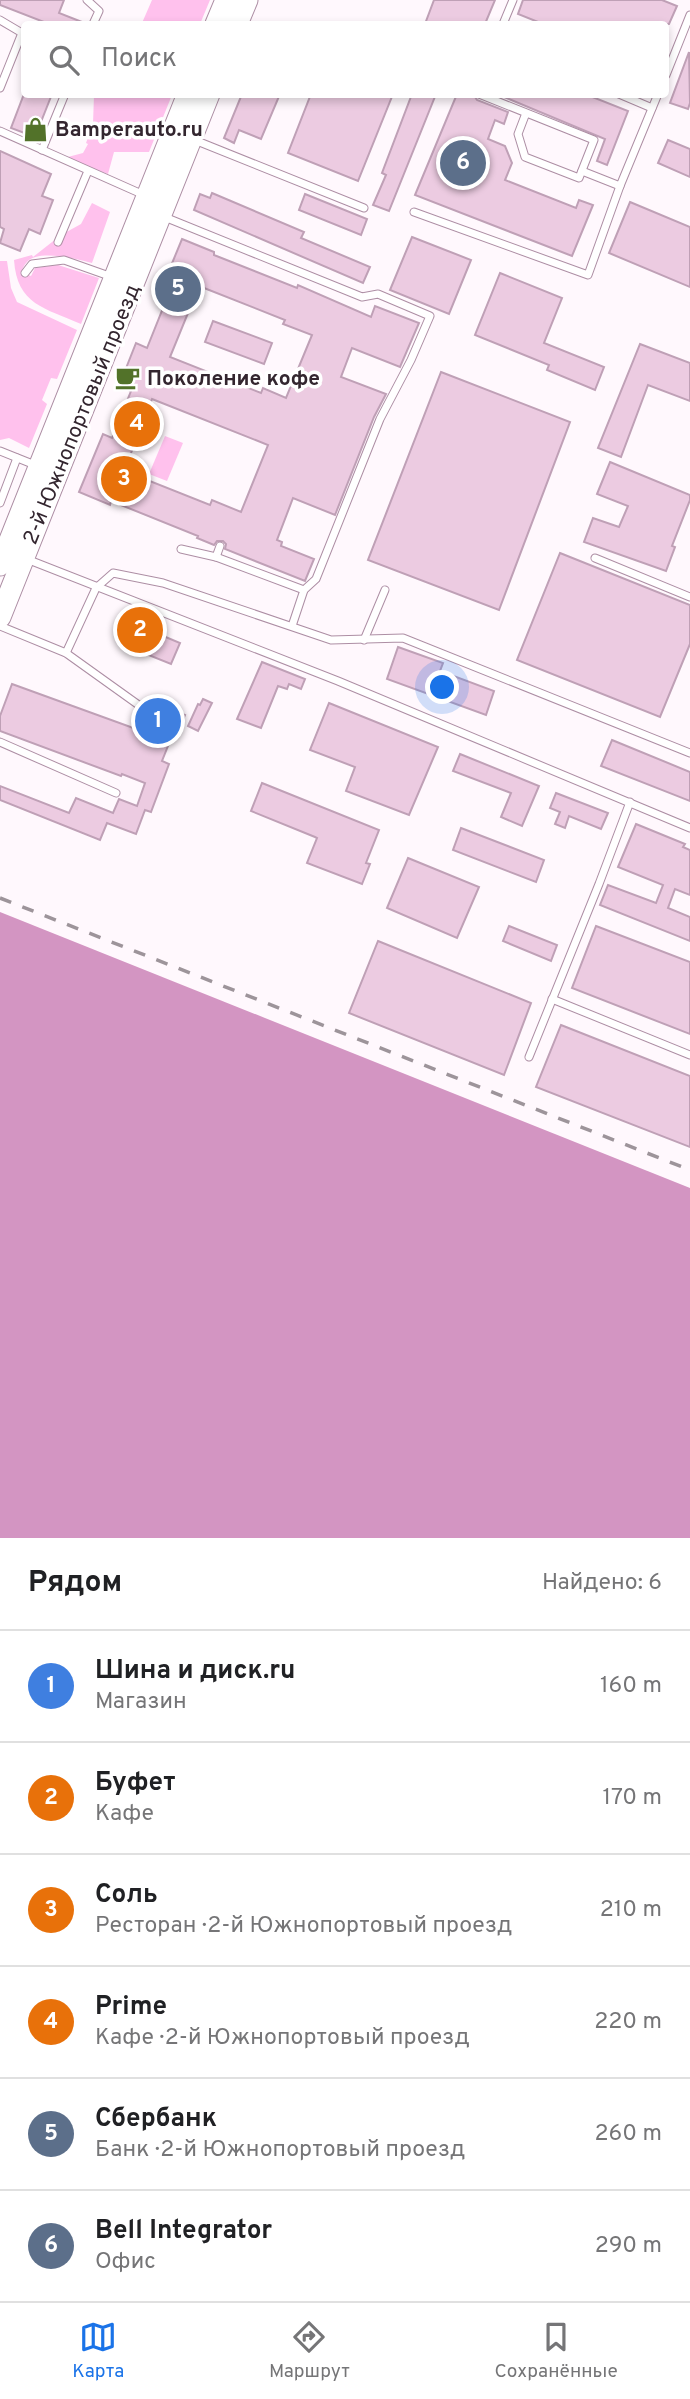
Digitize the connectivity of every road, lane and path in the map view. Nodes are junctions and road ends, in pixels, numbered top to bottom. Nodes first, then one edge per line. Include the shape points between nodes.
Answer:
1 (87, 0) edge
2 (226, 0) edge
3 (247, 0) edge
4 (513, 0) edge
5 (690, 15) edge
6 (0, 20) edge
7 (94, 21) edge
8 (217, 21) edge
9 (238, 21) edge
10 (504, 21) edge
11 (21, 32) edge
12 (21, 36) edge
13 (669, 68) edge
14 (0, 88) edge
15 (63, 98) edge
16 (186, 98) edge
17 (207, 98) edge
18 (489, 98) edge
19 (628, 98) edge
20 (656, 98) edge
21 (652, 108) junction
22 (526, 113) junction
23 (0, 131) edge
24 (191, 139) junction
25 (42, 150) junction
26 (88, 171) junction
27 (582, 171) junction
28 (620, 186) junction
29 (148, 196) junction
30 (364, 208) dead end
31 (414, 212) dead end
32 (161, 215) junction
33 (58, 242) dead end
34 (25, 273) dead end
35 (115, 278) junction
36 (0, 452) edge
37 (17, 458) junction
38 (39, 467) junction
39 (0, 503) edge
40 (220, 546) dead end
41 (181, 549) dead end
42 (216, 557) junction
43 (24, 558) junction
44 (595, 558) dead end
45 (0, 565) edge
46 (96, 588) junction
47 (304, 590) junction
48 (385, 590) dead end
49 (690, 597) edge
50 (0, 617) edge
51 (0, 625) edge
52 (292, 626) junction
53 (364, 640) junction
54 (66, 653) junction
55 (147, 711) dead end
56 (0, 743) edge
57 (690, 753) edge
58 (117, 793) dead end
59 (630, 803) junction
60 (690, 828) edge
61 (552, 999) junction
62 (690, 1055) edge
63 (529, 1057) dead end

1 - 7 lane via 99,11
2 - 8 main road
3 - 9 main road
4 - 10 lane
5 - 13 lane
6 - 11 lane
12 - 14 lane
15 - 25 lane
16 - 29 main road, 2-й Южнопортовый проезд
17 - 24 main road, 2-й Южнопортовый проезд
18 - 22 lane
19 - 21 lane
20 - 21 lane
21 - 28 lane
22 - 27 lane via 594,140
22 - 27 lane via 518,134 525,157 579,178
23 - 25 lane
24 - 30 lane
24 - 32 main road, 2-й Южнопортовый проезд
25 - 26 lane
26 - 29 lane
26 - 33 lane
27 - 28 lane
28 - 31 lane via 587,275
29 - 35 main road, 2-й Южнопортовый проезд
32 - 43 main road, 2-й Южнопортовый проезд
32 - 47 lane via 362,297 378,294 430,316 380,419 316,579
34 - 35 lane via 32,264 64,260
35 - 38 main road, 2-й Южнопортовый проезд
36 - 37 lane
37 - 38 lane
37 - 39 lane
38 - 45 main road, 2-й Южнопортовый проезд
40 - 42 lane
41 - 42 lane
42 - 47 lane
43 - 46 lane
43 - 50 main road, 2-й Южнопортовый проезд
44 - 49 lane
46 - 52 lane via 113,573 163,583
46 - 54 lane
46 - 59 lane via 338,681
47 - 52 lane
48 - 53 lane
51 - 54 lane
52 - 53 lane via 331,640
53 - 57 lane via 403,638
54 - 55 lane
56 - 58 lane
59 - 60 lane
59 - 61 lane
61 - 62 lane
61 - 63 lane

